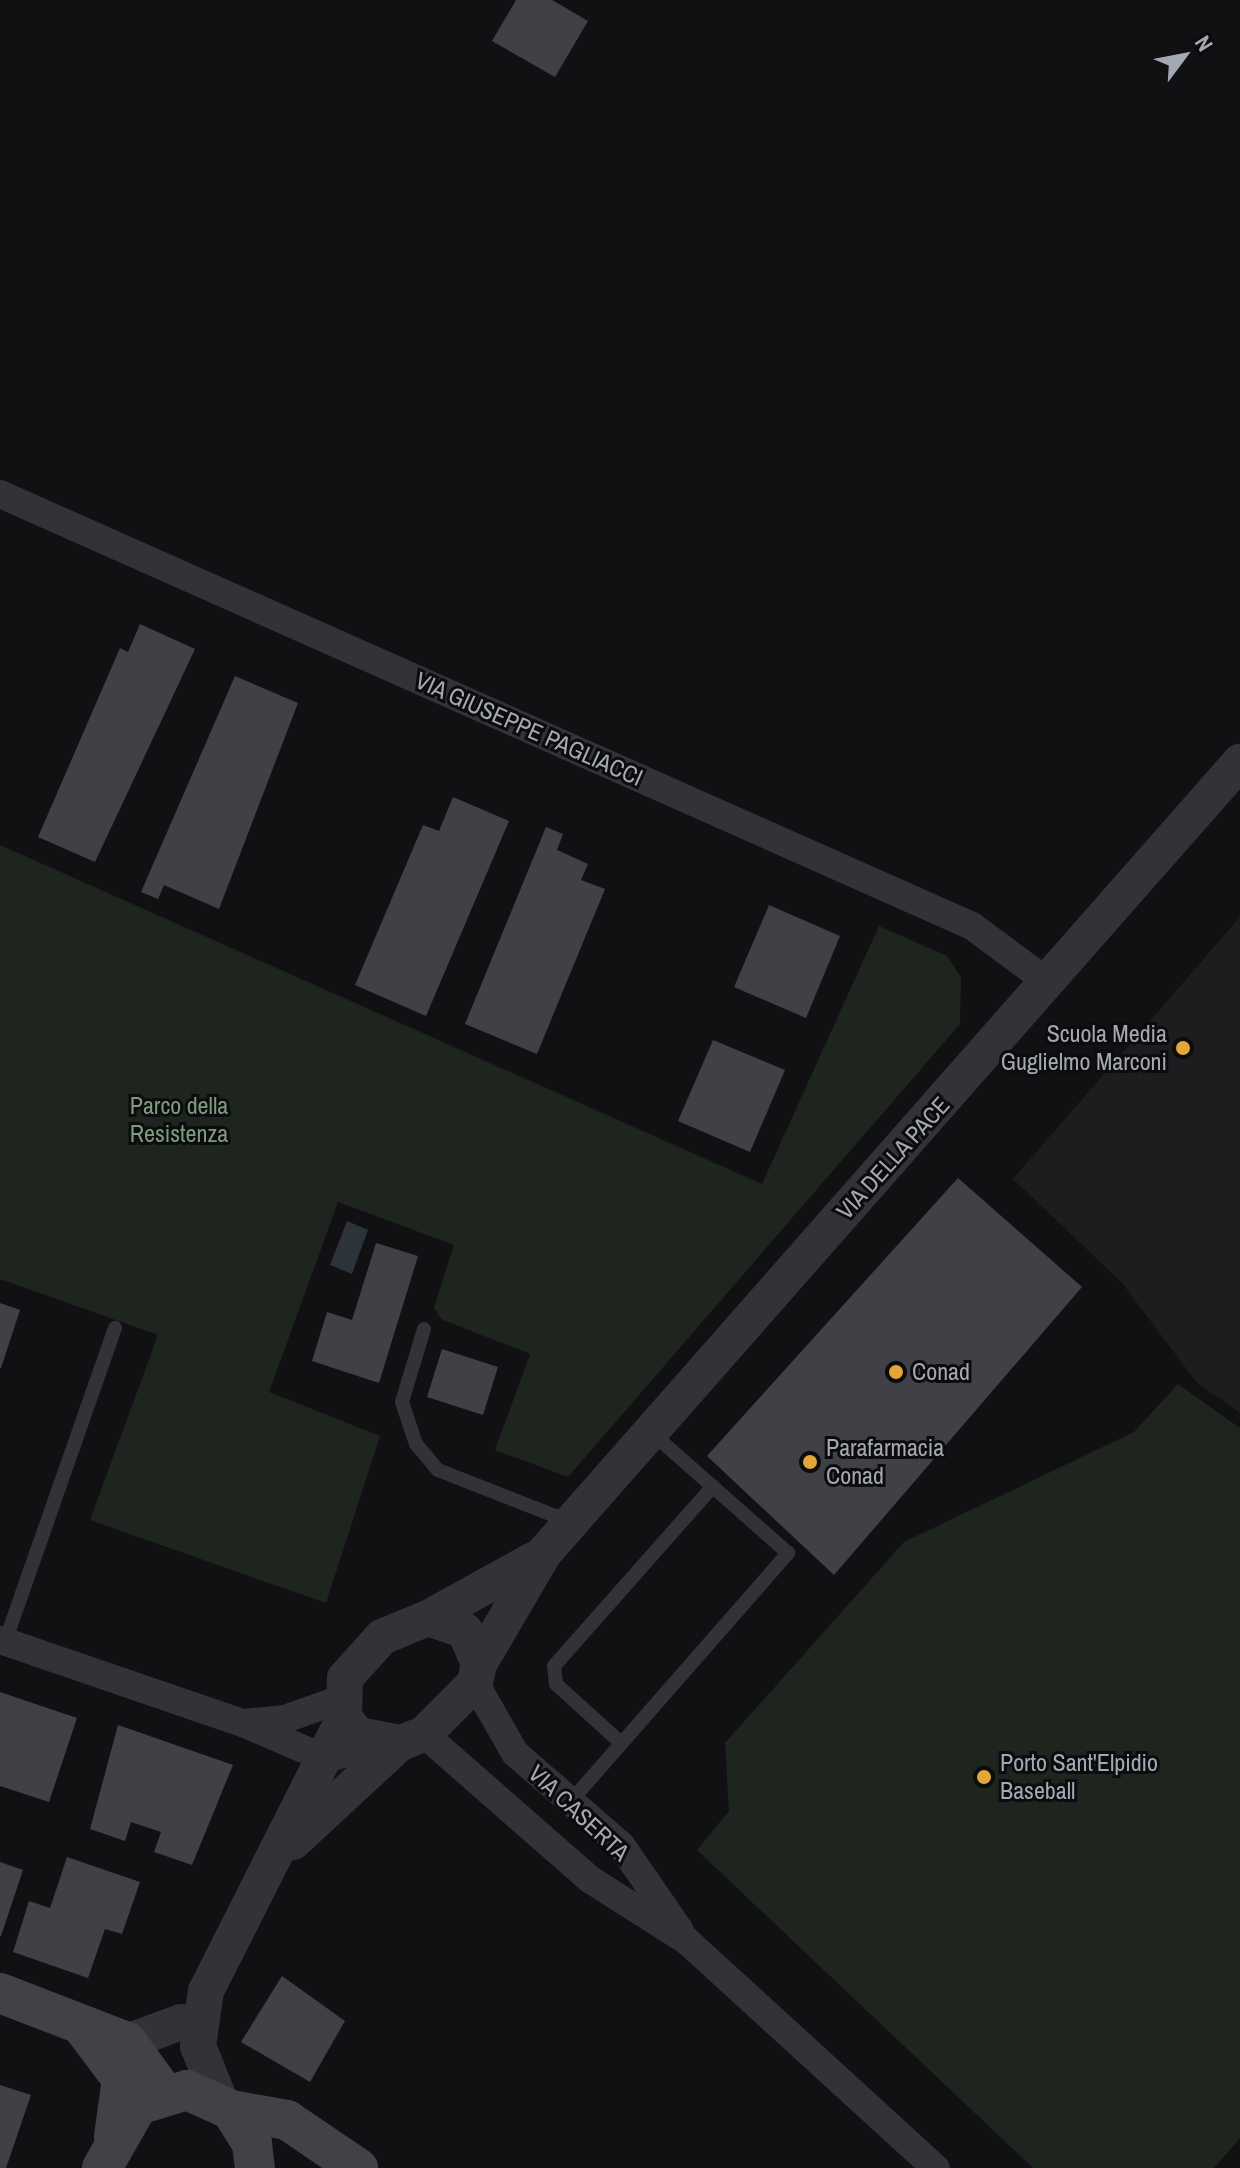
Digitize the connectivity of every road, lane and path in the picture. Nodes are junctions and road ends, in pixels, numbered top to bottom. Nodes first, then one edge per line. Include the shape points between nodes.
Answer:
1 (0, 494) edge
2 (1240, 762) edge
3 (1049, 983) junction
4 (115, 1328) dead end
5 (424, 1329) dead end
6 (651, 1432) junction
7 (713, 1486) junction
8 (571, 1522) junction
9 (544, 1553) junction
10 (428, 1618) junction
11 (2, 1641) edge
12 (477, 1674) junction
13 (343, 1709) junction
14 (243, 1723) junction
15 (401, 1740) junction
16 (621, 1743) junction
17 (326, 1759) junction
18 (571, 1801) junction
19 (272, 1862) junction
20 (687, 1941) junction
21 (206, 1991) junction
22 (0, 1993) edge
23 (73, 2019) junction
24 (181, 2022) junction
25 (127, 2042) junction
26 (166, 2091) junction
27 (226, 2106) junction
28 (107, 2156) edge
29 (255, 2168) edge
30 (358, 2168) edge
31 (936, 2168) edge

1 - 3 street, VIA GIUSEPPE PAGLIACCI via 972,926
2 - 3 street, VIA DELLA PACE
3 - 6 street, VIA DELLA PACE
4 - 11 lane
5 - 8 lane via 402,1402 416,1444 438,1470
6 - 7 lane
6 - 8 street, VIA DELLA PACE
7 - 16 lane via 554,1666 556,1684
7 - 16 lane via 788,1553
8 - 9 street, VIA DELLA PACE
9 - 10 street, VIA DELLA PACE
9 - 12 street, VIA DELLA PACE
10 - 12 street via 465,1631
10 - 13 street, VIA DELLA PACE via 406,1624 363,1654
11 - 14 street
12 - 15 street, VIA DELLA PACE
12 - 18 street, VIA CASERTA via 515,1753
13 - 14 street
13 - 15 street
13 - 17 street
14 - 17 street
15 - 17 street
15 - 19 street
15 - 20 street, VIA CASERTA via 591,1880
16 - 18 lane
17 - 19 street
18 - 20 street, VIA CASERTA via 621,1845
19 - 21 street
20 - 31 street, VIA CASERTA
21 - 24 street
21 - 27 street via 198,2046
22 - 23 main road
23 - 25 main road
23 - 28 main road via 122,2079
24 - 25 street
24 - 26 street
25 - 26 main road
26 - 27 main road
26 - 28 main road via 138,2105
27 - 29 main road via 252,2144
27 - 30 main road via 287,2120

